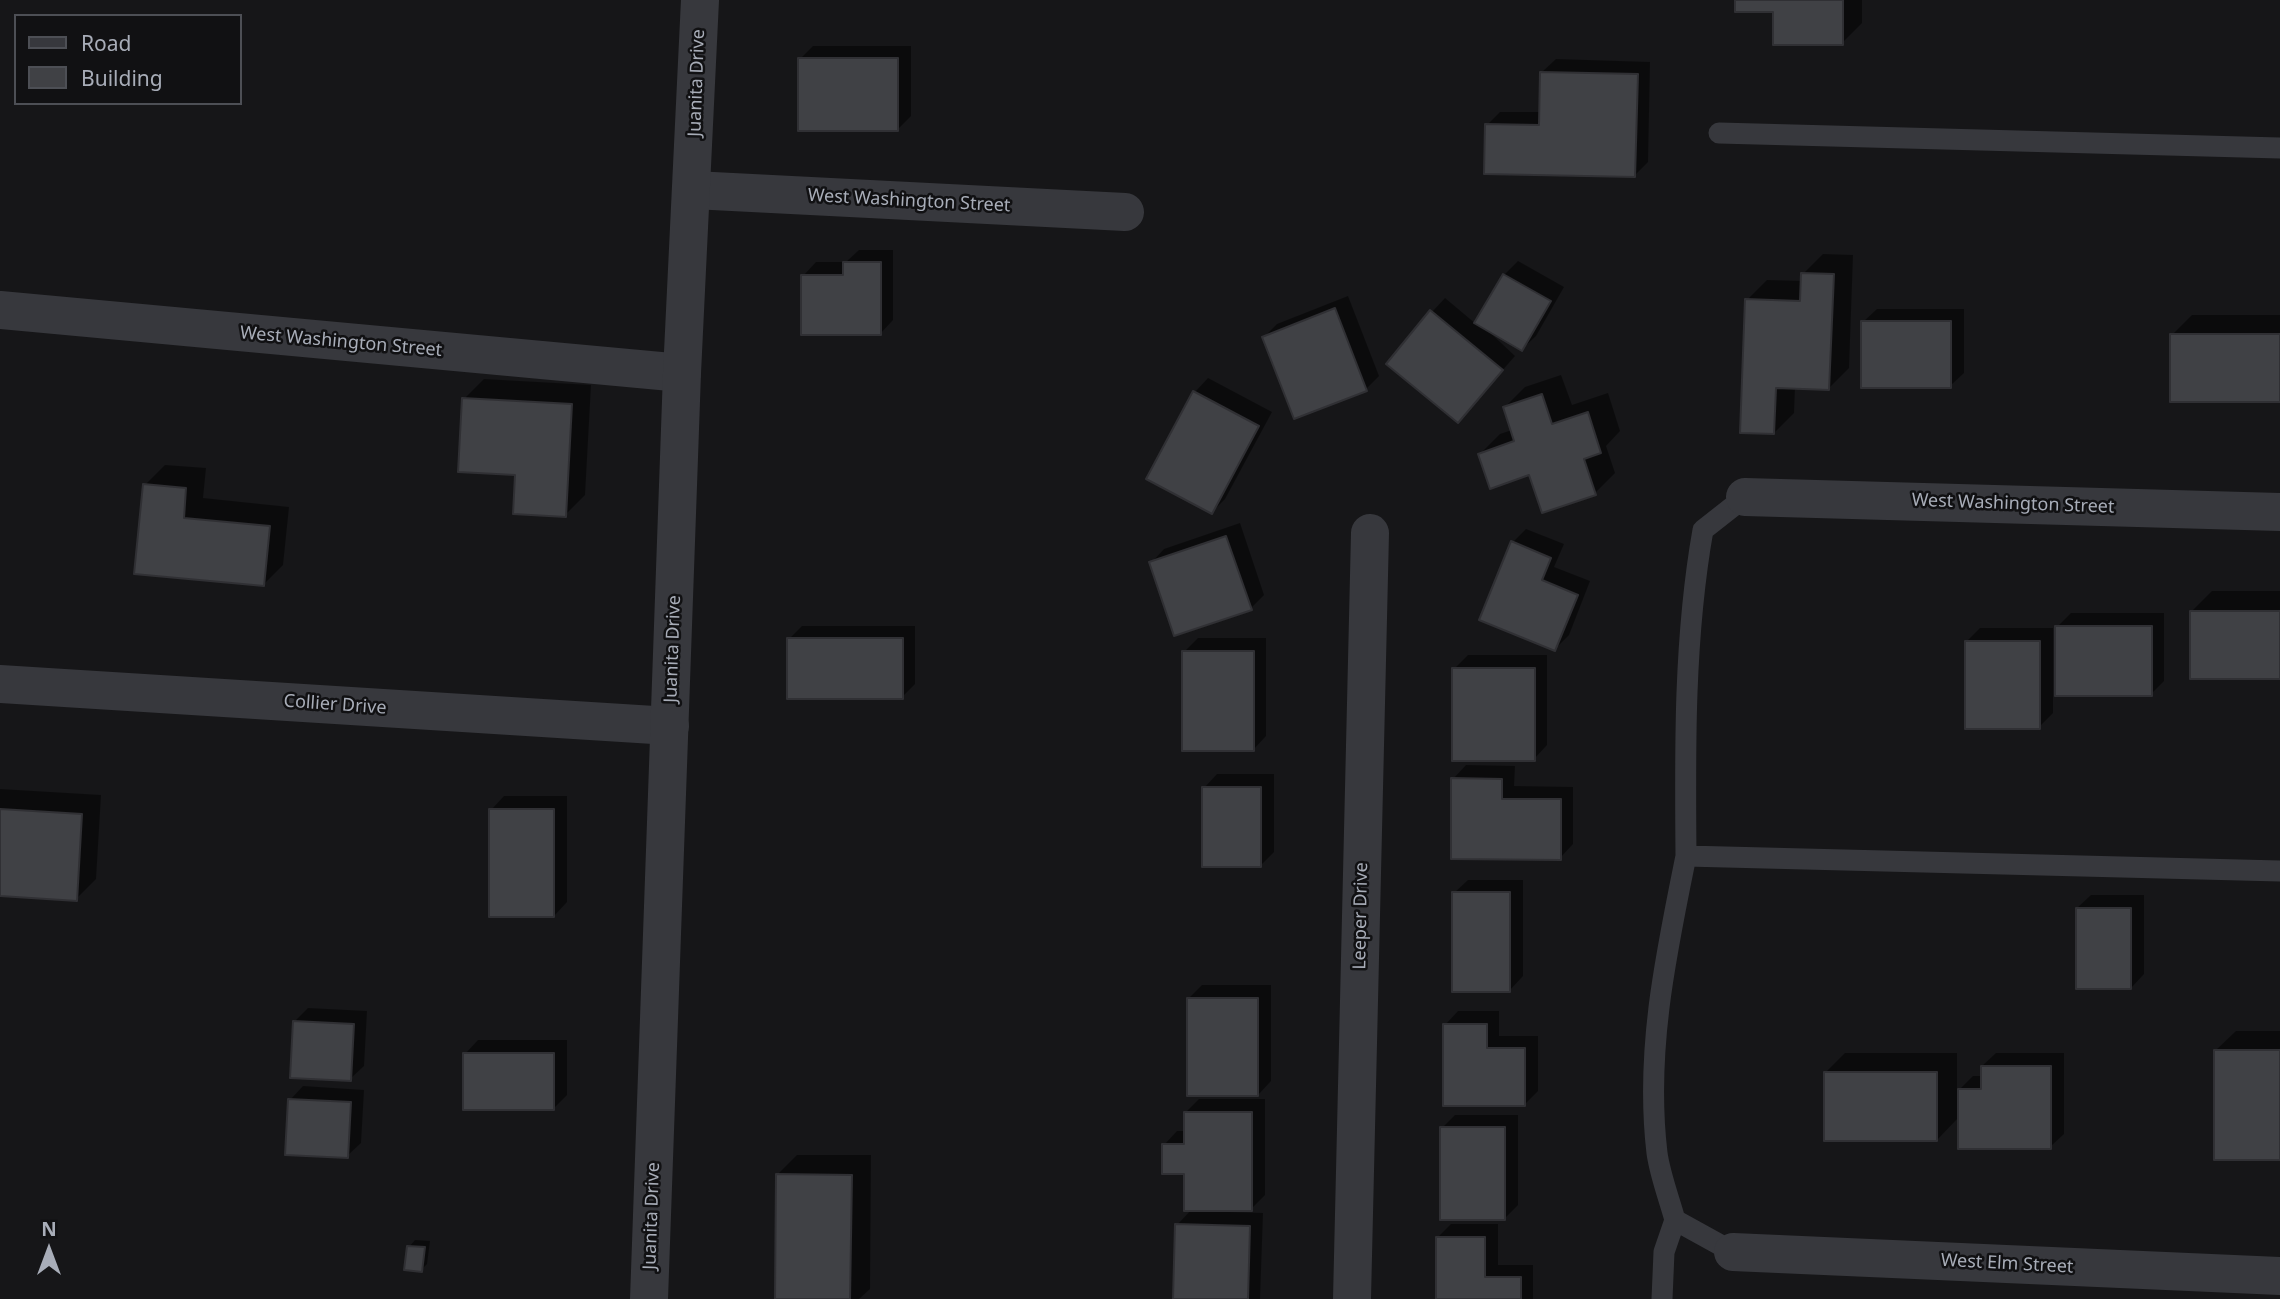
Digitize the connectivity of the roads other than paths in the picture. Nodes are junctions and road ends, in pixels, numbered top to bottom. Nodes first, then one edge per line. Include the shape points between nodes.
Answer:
1 (700, 0) edge
2 (1719, 133) dead end
3 (2280, 148) edge
4 (693, 190) junction
5 (1125, 212) dead end
6 (0, 310) edge
7 (682, 373) junction
8 (1745, 497) joint
9 (2280, 512) edge
10 (1370, 533) dead end
11 (0, 684) edge
12 (670, 726) junction
13 (1686, 856) junction
14 (2280, 871) edge
15 (1675, 1220) junction
16 (1733, 1252) joint
17 (2280, 1276) edge
18 (649, 1299) edge
19 (1352, 1299) edge
20 (1662, 1299) edge

1 - 4 street, Juanita Drive
2 - 3 lane
4 - 5 street, West Washington Street
4 - 7 street, Juanita Drive
6 - 7 street, West Washington Street
7 - 12 street, Juanita Drive
8 - 9 street, West Washington Street
8 - 13 lane via 1703,530 1695,575 1685,754
10 - 19 street, Leeper Drive
11 - 12 street, Collier Drive
12 - 18 street, Juanita Drive
13 - 14 lane
13 - 15 lane via 1664,960 1654,1040 1657,1154
15 - 16 lane
15 - 20 lane via 1664,1252
16 - 17 street, West Elm Street

